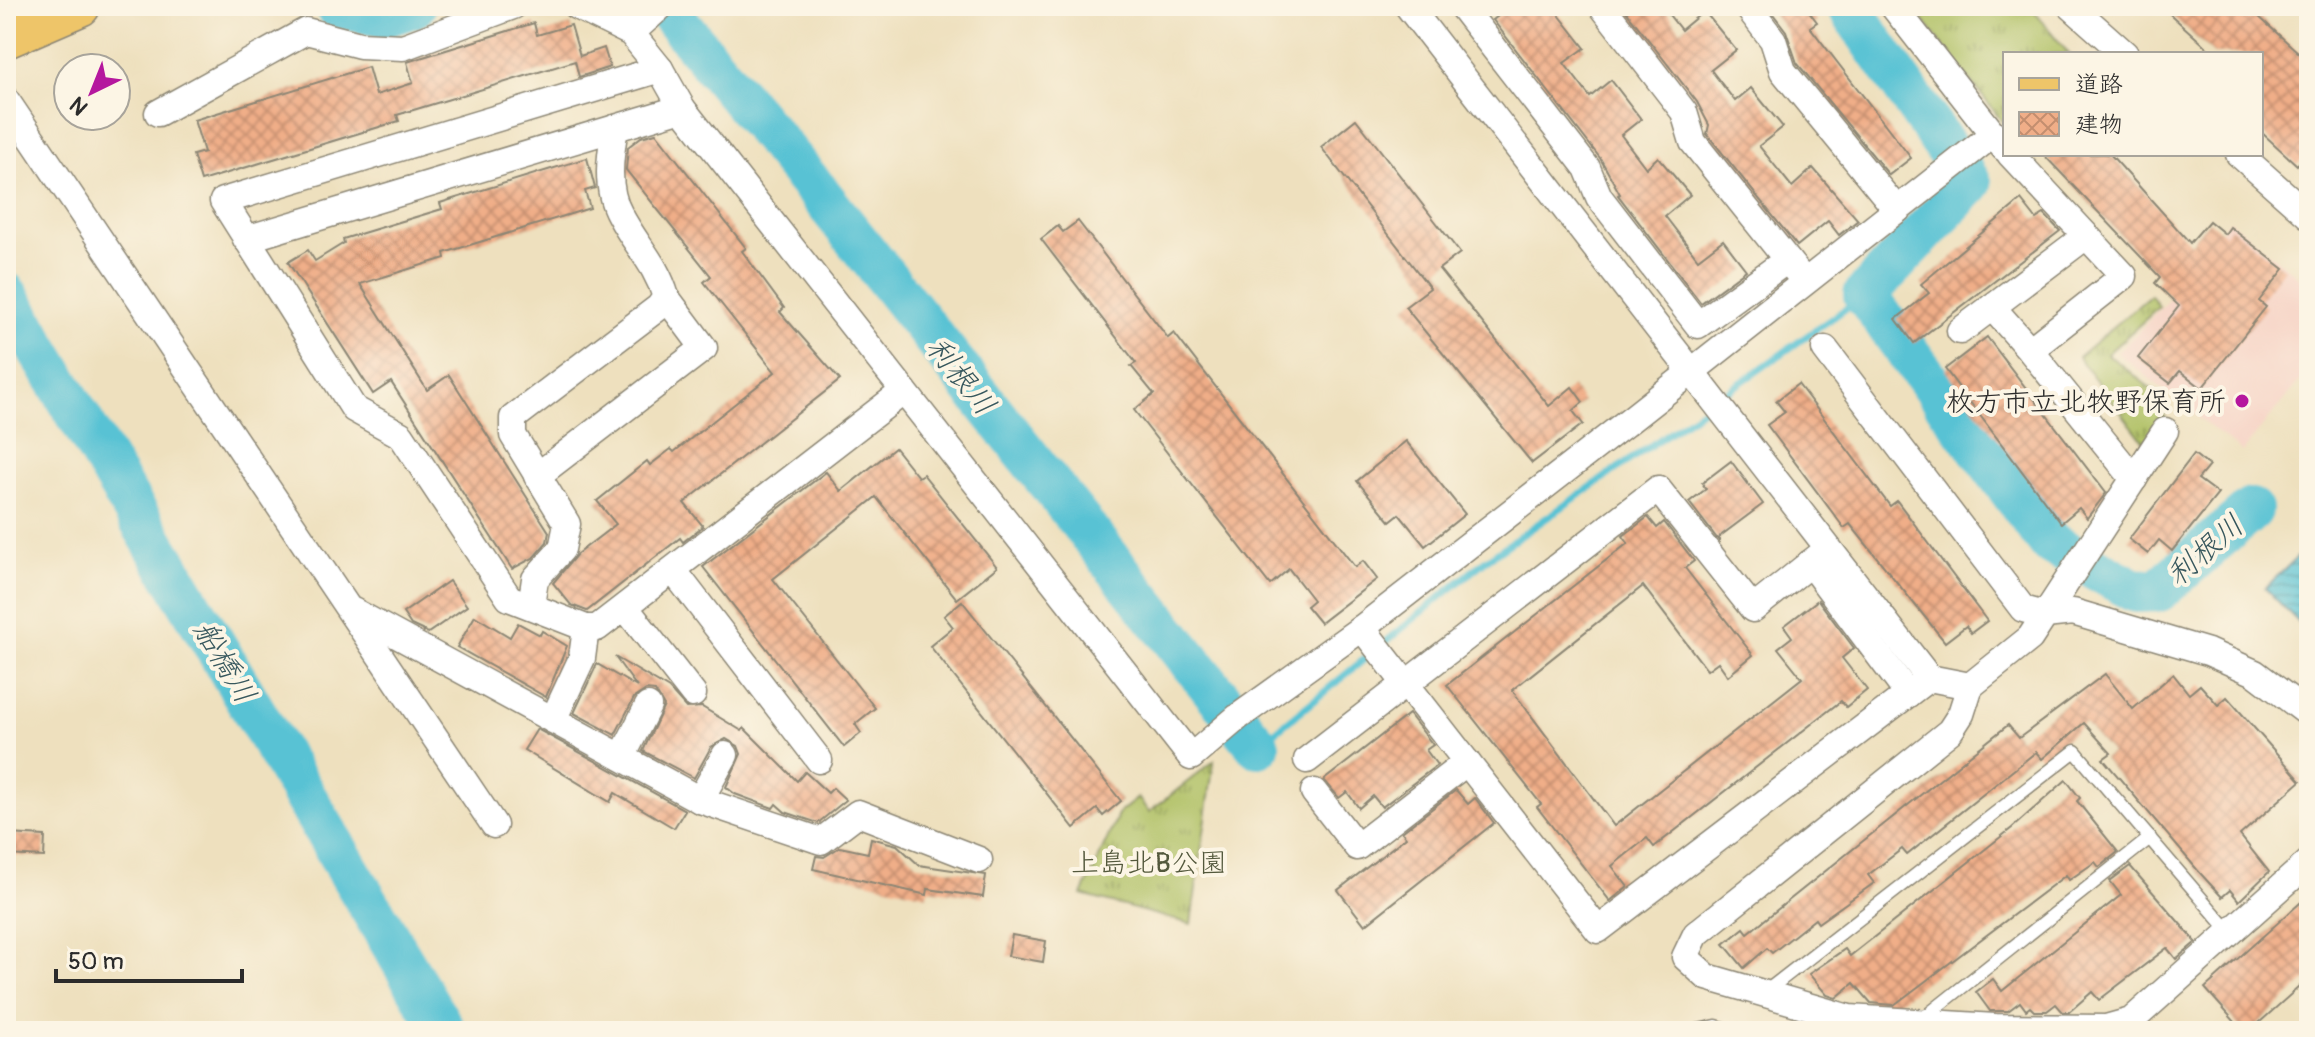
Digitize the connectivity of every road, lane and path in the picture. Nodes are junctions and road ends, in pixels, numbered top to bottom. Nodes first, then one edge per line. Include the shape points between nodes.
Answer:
1 (80, 6) edge
2 (513, 6) edge
3 (576, 6) edge
4 (1408, 6) edge
5 (1602, 6) edge
6 (1747, 6) edge
7 (1893, 6) edge
8 (2071, 6) edge
9 (1465, 7) edge
10 (646, 19) edge
11 (1430, 34) junction
12 (6, 38) edge
13 (2123, 52) edge
14 (660, 69) junction
15 (6, 100) edge
16 (682, 108) junction
17 (158, 113) dead end
18 (615, 128) junction
19 (2002, 146) edge
20 (2011, 156) edge
21 (2241, 156) edge
22 (1897, 210) junction
23 (2309, 216) edge
24 (2086, 236) junction
25 (246, 239) junction
26 (1787, 260) junction
27 (1805, 282) junction
28 (666, 297) junction
29 (1992, 307) junction
30 (1960, 331) dead end
31 (1825, 349) dead end
32 (2030, 350) junction
33 (1691, 373) junction
34 (904, 391) junction
35 (2165, 431) dead end
36 (537, 476) junction
37 (2134, 479) junction
38 (1819, 556) junction
39 (673, 570) junction
40 (531, 606) junction
41 (625, 607) junction
42 (350, 610) junction
43 (2045, 615) junction
44 (586, 628) junction
45 (1362, 628) junction
46 (1406, 684) junction
47 (1919, 686) junction
48 (1970, 686) junction
49 (693, 694) dead end
50 (648, 706) dead end
51 (2309, 714) edge
52 (553, 720) junction
53 (725, 755) dead end
54 (622, 757) junction
55 (819, 760) dead end
56 (1307, 760) dead end
57 (1467, 762) junction
58 (1314, 792) dead end
59 (700, 800) junction
60 (494, 825) dead end
61 (2150, 838) junction
62 (979, 860) dead end
63 (2309, 862) edge
64 (2230, 932) junction
65 (1763, 993) junction
66 (1918, 1022) junction
67 (1694, 1031) edge
68 (1734, 1031) edge

1 - 12 main road
2 - 17 street via 403,47 360,45 306,31
3 - 10 street
4 - 11 street
5 - 26 street via 1684,112 1693,142
6 - 22 street via 1773,40 1783,71
7 - 19 street
8 - 13 street
9 - 11 street
9 - 26 street via 1587,168 1599,197 1698,325
10 - 14 street
11 - 33 street
14 - 16 street
14 - 25 street via 223,201
15 - 42 street
16 - 18 street
16 - 34 street
18 - 25 street
18 - 28 street via 609,169 618,213 659,273
19 - 22 street
20 - 24 street
21 - 23 street
22 - 27 street
24 - 29 street
24 - 32 street via 2124,276
25 - 40 street via 354,409 401,435 509,598
26 - 27 street
27 - 33 street
28 - 36 street via 513,418 513,435
28 - 36 street via 704,348
29 - 30 street
29 - 32 street
31 - 43 street via 2023,609
32 - 37 street
33 - 38 street
33 - 45 street
34 - 39 street
34 - 45 street via 1191,757
35 - 37 street
36 - 40 street via 567,524 562,549 535,579
37 - 43 street
38 - 46 street via 1753,609 1658,489
38 - 47 street
39 - 41 street
39 - 55 street
40 - 44 street
41 - 44 street via 597,628
41 - 49 street
42 - 52 street
42 - 60 street
43 - 48 street via 2030,638
43 - 51 street via 2073,612 2208,652 2255,673
44 - 52 street via 582,658
45 - 46 street
46 - 56 street
46 - 57 street
47 - 48 street
47 - 57 street via 1598,930
48 - 65 street via 1950,731 1696,934 1685,957 1707,977
50 - 54 street
52 - 54 street
53 - 59 street
54 - 59 street
57 - 58 street via 1357,847
59 - 62 street via 821,841 858,813
61 - 64 lane
61 - 65 lane via 2075,751
61 - 66 lane
63 - 64 street
64 - 66 street via 2131,1021 2106,1028
65 - 66 street via 1849,1018
67 - 68 lane via 1716,1026

